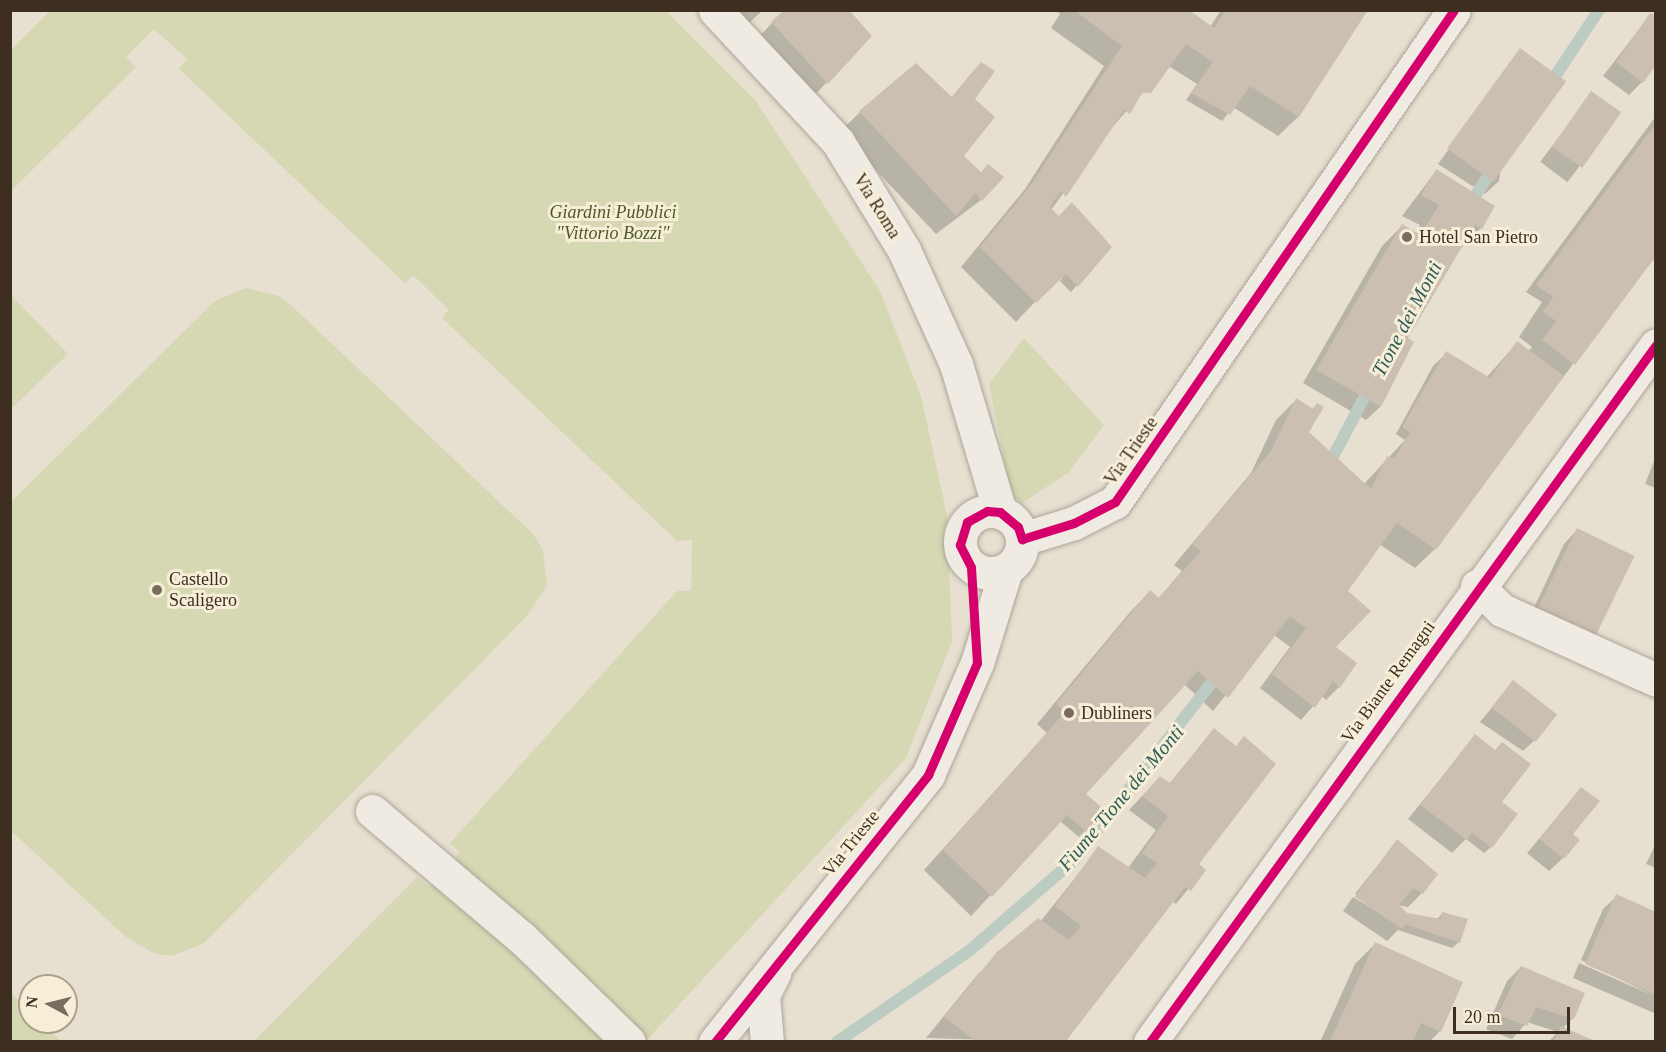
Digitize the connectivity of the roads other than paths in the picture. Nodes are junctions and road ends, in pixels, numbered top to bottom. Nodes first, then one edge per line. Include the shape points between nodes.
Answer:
1 (715, 10) edge
2 (1454, 10) edge
3 (1656, 345) edge
4 (975, 441) junction
5 (1000, 512) junction
6 (967, 522) junction
7 (1022, 539) junction
8 (971, 567) junction
9 (1006, 570) junction
10 (1477, 586) junction
11 (977, 663) junction
12 (1656, 680) edge
13 (372, 811) dead end
14 (785, 949) junction
15 (629, 1041) edge
16 (715, 1041) edge
17 (767, 1041) edge
18 (1150, 1041) edge

1 - 4 street, Via Roma via 838,142 904,250 956,364
2 - 7 street, Via Trieste via 1115,502 1074,523
3 - 10 street, Via Biante Remagni
4 - 5 street, Via Roma
4 - 6 street, Via Roma
5 - 6 street via 976,515
5 - 7 street via 1018,527
6 - 8 street, Via Trieste via 960,545
7 - 9 street, Via Trieste via 1016,562
8 - 9 street via 989,573
8 - 11 street, Via Trieste
9 - 11 street, Via Trieste
10 - 12 street via 1502,610
10 - 18 street, Via Biante Remagni
11 - 14 street, Via Trieste via 928,775
13 - 15 street via 522,938
14 - 16 street, Via Trieste
14 - 17 street via 764,995

